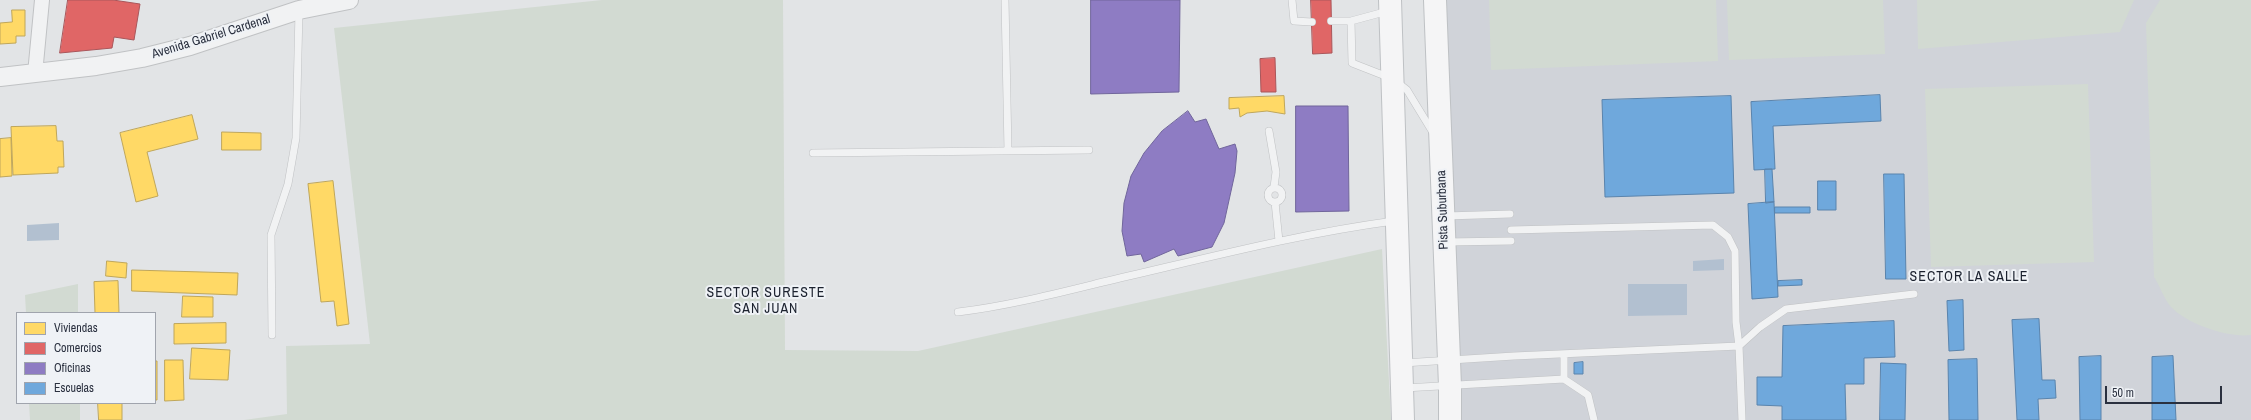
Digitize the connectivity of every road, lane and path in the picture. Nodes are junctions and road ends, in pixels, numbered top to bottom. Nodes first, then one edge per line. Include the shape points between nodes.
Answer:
1 (42, 0) edge
2 (349, 0) edge
3 (1005, 0) edge
4 (1292, 0) edge
5 (1435, 0) edge
6 (1443, 0) edge
7 (300, 5) edge
8 (1391, 5) edge
9 (1351, 20) junction
10 (1331, 21) dead end
11 (1312, 22) dead end
12 (1437, 46) junction
13 (35, 74) junction
14 (0, 77) edge
15 (1393, 79) junction
16 (1269, 131) dead end
17 (1440, 149) junction
18 (1089, 150) dead end
19 (1008, 151) junction
20 (814, 153) dead end
21 (1274, 187) junction
22 (1275, 202) junction
23 (1510, 214) dead end
24 (1443, 216) junction
25 (1398, 220) junction
26 (1511, 230) dead end
27 (1279, 241) junction
28 (1511, 241) dead end
29 (1444, 242) junction
30 (1914, 294) dead end
31 (958, 312) dead end
32 (272, 335) dead end
33 (1739, 346) junction
34 (1564, 355) junction
35 (1449, 360) junction
36 (1401, 363) junction
37 (1564, 379) junction
38 (1450, 386) junction
39 (1402, 388) junction
40 (1403, 420) edge
41 (1450, 420) edge
42 (1594, 420) edge
43 (1742, 420) edge

1 - 13 street
2 - 7 street, Avenida Gabriel Cardenal
3 - 19 lane
4 - 11 lane via 1294,22
5 - 12 main road, Pista Suburbana
6 - 12 main road
7 - 13 street, Avenida Gabriel Cardenal via 190,46 96,66
7 - 32 lane via 296,138 288,184 271,235
8 - 9 lane
8 - 15 main road
9 - 10 lane
9 - 15 lane via 1352,63
12 - 17 main road, Pista Suburbana
13 - 14 street, Avenida Gabriel Cardenal
15 - 17 lane via 1407,90 1429,124
15 - 25 main road
16 - 21 lane via 1276,172
17 - 24 main road, Pista Suburbana
18 - 19 lane
19 - 20 lane
21 - 22 lane via 1268,192 1268,196
21 - 22 lane via 1282,194
22 - 27 lane
23 - 24 lane
24 - 29 main road, Pista Suburbana
25 - 27 lane
25 - 36 main road
26 - 33 lane via 1713,225 1728,237 1735,251
27 - 31 lane via 999,307
28 - 29 lane
29 - 35 main road, Pista Suburbana
30 - 33 lane via 1786,309
33 - 34 lane
33 - 43 lane
34 - 35 lane
34 - 37 lane
35 - 36 lane
35 - 38 main road, Pista Suburbana
36 - 39 main road
37 - 38 lane
37 - 42 lane via 1588,395
38 - 39 lane
38 - 41 main road, Pista Suburbana
39 - 40 main road

